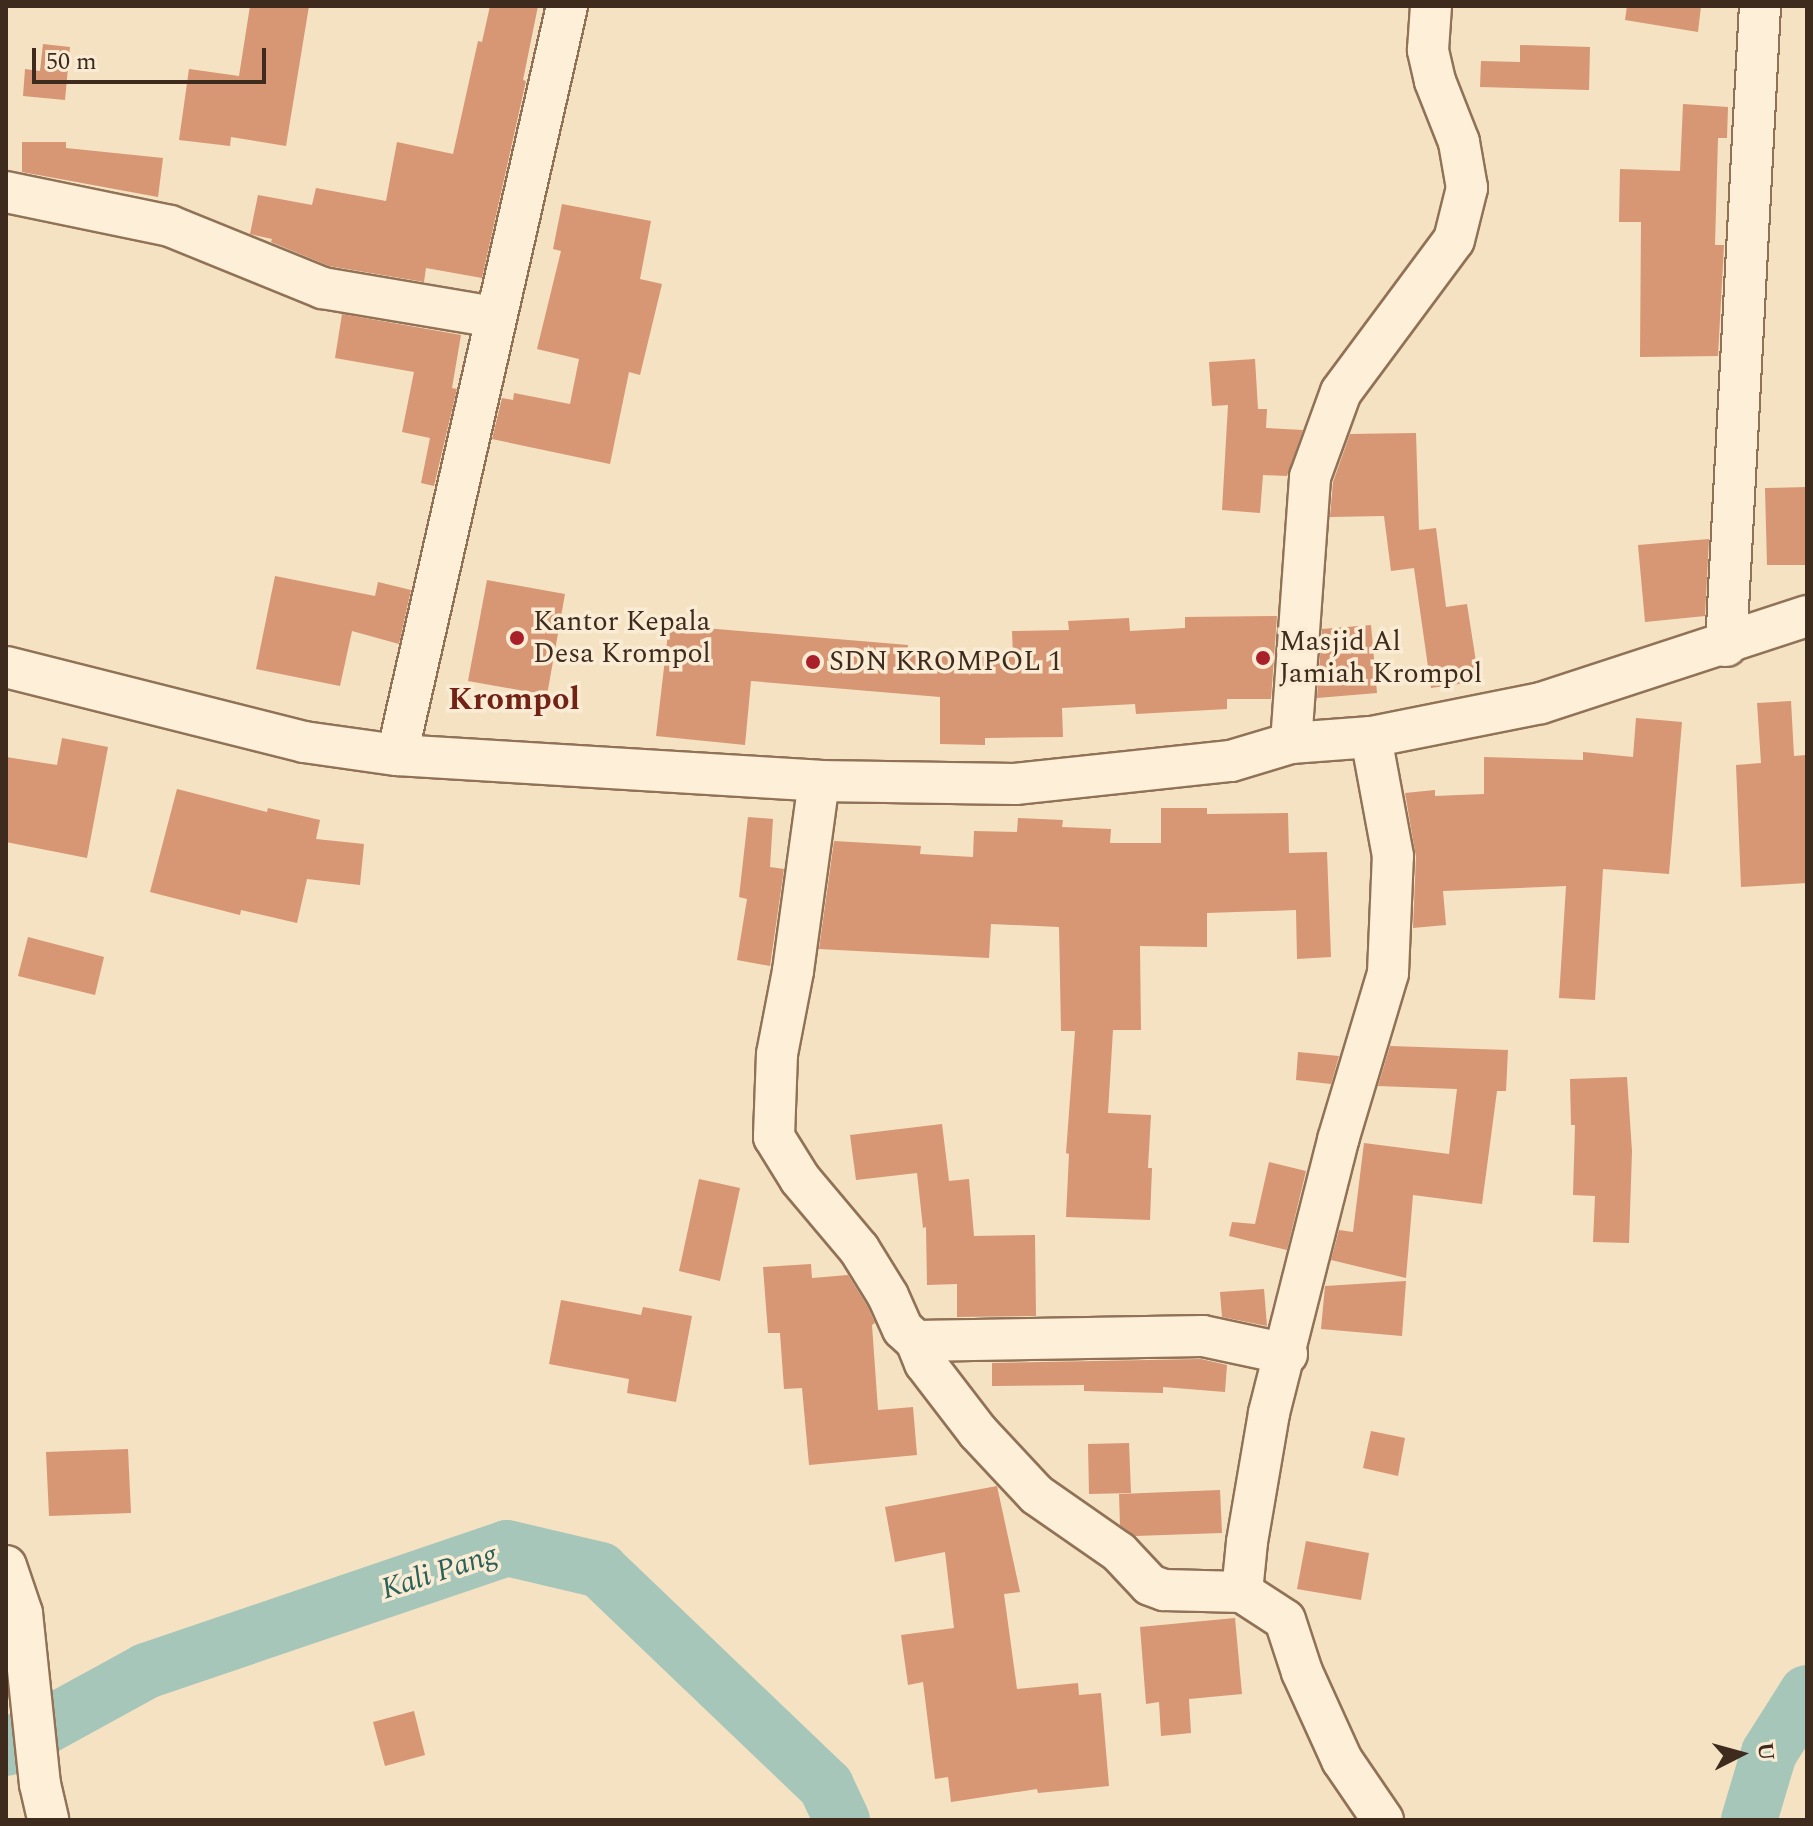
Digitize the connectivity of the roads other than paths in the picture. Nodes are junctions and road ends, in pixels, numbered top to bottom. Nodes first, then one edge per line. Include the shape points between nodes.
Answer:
1 (567, 6) edge
2 (1431, 6) edge
3 (1760, 6) edge
4 (6, 192) edge
5 (495, 317) junction
6 (1807, 616) edge
7 (1726, 646) junction
8 (6, 667) edge
9 (1371, 737) junction
10 (1291, 743) junction
11 (397, 755) junction
12 (819, 781) junction
13 (916, 1341) junction
14 (1287, 1354) junction
15 (6, 1566) edge
16 (1242, 1592) junction
17 (44, 1802) edge
18 (1383, 1820) edge

1 - 5 street
2 - 10 street via 1428,50 1459,142 1467,188 1454,240 1341,392 1310,477
3 - 7 street
4 - 5 street via 170,226 323,288
5 - 11 street
6 - 7 street
7 - 9 street via 1541,703
8 - 11 street via 304,742
9 - 10 street
9 - 14 street via 1393,856 1388,973 1338,1140
10 - 12 street via 1231,761 1015,784
11 - 12 street
12 - 13 street via 777,1054 774,1137 800,1179 859,1249 903,1329
13 - 14 street via 1203,1336
13 - 16 street via 925,1363 978,1432 1037,1495 1119,1552 1150,1585
14 - 16 street via 1269,1413
15 - 17 street via 22,1613
16 - 18 street via 1285,1620 1342,1760

